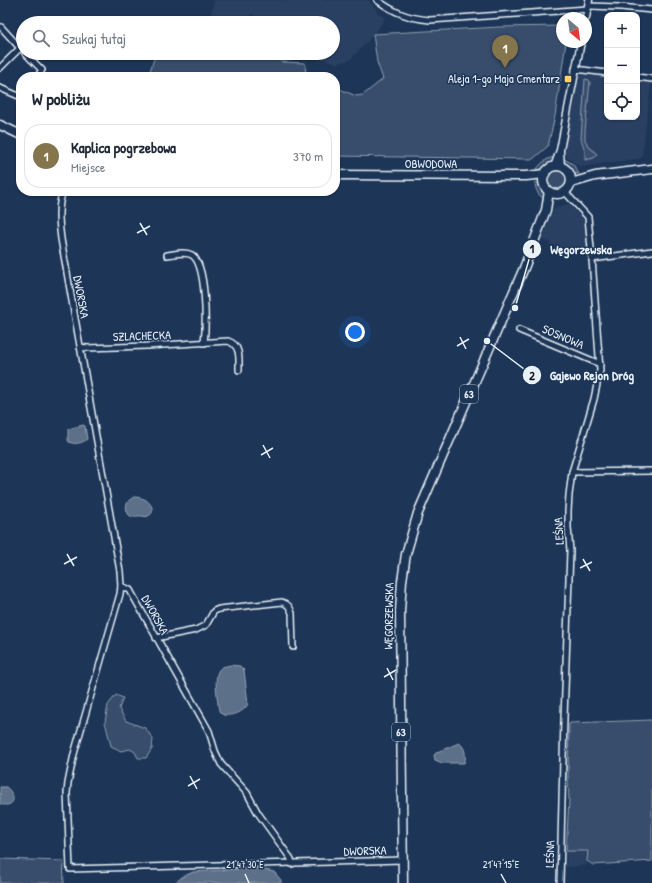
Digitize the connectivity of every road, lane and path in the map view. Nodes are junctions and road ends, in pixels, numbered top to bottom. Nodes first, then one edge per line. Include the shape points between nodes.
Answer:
1 (377, 0) edge
2 (588, 5) edge
3 (652, 10) edge
4 (2, 26) edge
5 (16, 43) edge
6 (580, 48) edge
7 (16, 56) edge
8 (32, 60) edge
9 (0, 68) edge
10 (575, 69) junction
11 (41, 72) edge
12 (604, 73) edge
13 (640, 77) edge
14 (652, 79) edge
15 (0, 88) edge
16 (16, 95) edge
17 (0, 125) edge
18 (16, 132) edge
19 (558, 167) junction
20 (652, 169) edge
21 (340, 176) edge
22 (544, 178) junction
23 (570, 179) junction
24 (549, 191) junction
25 (561, 193) junction
26 (61, 196) edge
27 (546, 210) junction
28 (652, 251) edge
29 (167, 255) dead end
30 (592, 259) junction
31 (519, 330) dead end
32 (204, 343) junction
33 (80, 347) junction
34 (600, 364) junction
35 (239, 370) dead end
36 (652, 471) edge
37 (572, 472) junction
38 (121, 586) junction
39 (156, 638) junction
40 (293, 647) dead end
41 (403, 860) junction
42 (292, 864) junction
43 (403, 883) edge
44 (560, 883) edge

1 - 2 street via 403,15 430,20
2 - 3 street
4 - 5 street
6 - 10 street
7 - 9 street
8 - 11 street via 42,70
10 - 12 street
10 - 19 street
13 - 14 street
15 - 16 street
17 - 18 main road
19 - 22 main road via 550,168
19 - 23 main road via 567,170
20 - 23 main road
21 - 22 main road, OBWODOWA
22 - 24 main road
23 - 25 main road via 568,189
24 - 25 main road
24 - 27 main road, WĘGORZEWSKA / 63
25 - 27 main road, WĘGORZEWSKA / 63
25 - 30 street, LEŚNA via 588,217
26 - 33 street, DWORSKA via 59,225
27 - 41 main road, WĘGORZEWSKA / 63 via 509,303 418,513 406,554 400,610
28 - 30 street
29 - 32 street via 184,253 197,260 203,281 205,304
30 - 34 street, LEŚNA
31 - 34 street, SOSNOWA
32 - 33 street, SZLACHECKA
32 - 35 street, SZLACHECKA via 228,341 236,345
33 - 38 street, DWORSKA
34 - 37 street, LEŚNA via 599,380
36 - 37 street
37 - 44 street, LEŚNA via 568,511 570,551
38 - 39 street, DWORSKA via 130,590
38 - 42 street via 68,783 70,869
39 - 40 street via 196,630 206,625 211,614 219,609 282,602 291,608 292,612
39 - 42 street, DWORSKA via 209,731 217,758 247,793
41 - 42 street, DWORSKA
41 - 43 main road, WĘGORZEWSKA / 63

